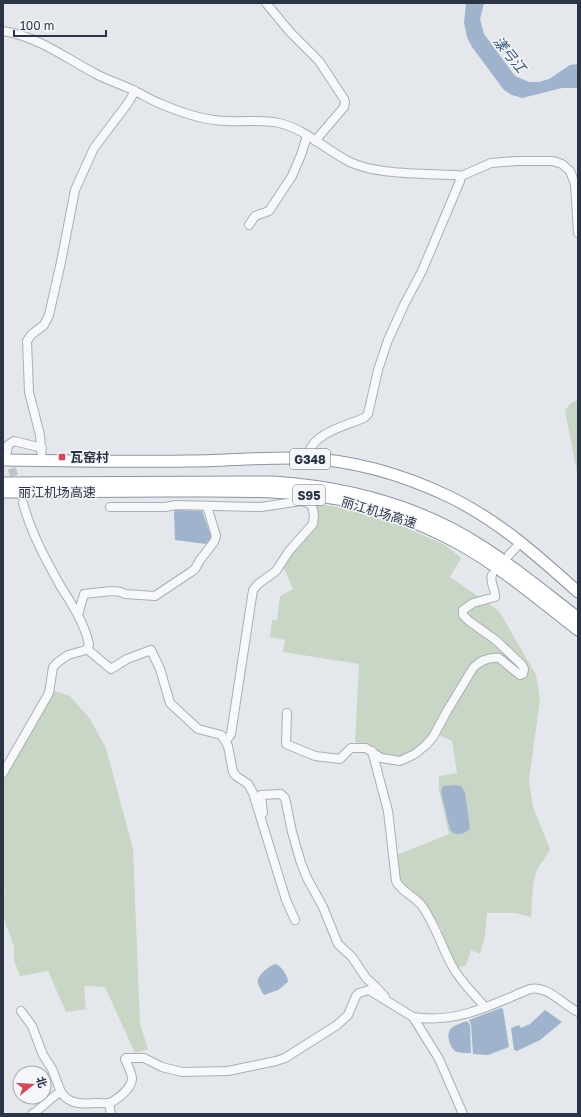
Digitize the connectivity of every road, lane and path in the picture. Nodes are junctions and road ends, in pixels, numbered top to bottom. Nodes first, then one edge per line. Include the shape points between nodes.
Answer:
1 (266, 3) edge
2 (3, 31) edge
3 (135, 91) junction
4 (307, 136) junction
5 (316, 141) junction
6 (459, 177) junction
7 (249, 225) dead end
8 (578, 233) edge
9 (42, 448) junction
10 (5, 456) edge
11 (308, 458) junction
12 (42, 461) junction
13 (3, 483) edge
14 (3, 492) edge
15 (23, 503) tunnel mouth
16 (207, 506) junction
17 (110, 507) dead end
18 (522, 542) junction
19 (509, 555) dead end
20 (492, 574) dead end
21 (578, 592) edge
22 (78, 615) junction
23 (578, 618) edge
24 (578, 630) edge
25 (87, 649) junction
26 (287, 713) dead end
27 (226, 742) junction
28 (372, 751) junction
29 (3, 773) edge
30 (260, 820) junction
31 (295, 920) dead end
32 (386, 1000) junction
33 (485, 1007) junction
34 (21, 1011) dead end
35 (578, 1012) edge
36 (413, 1017) junction
37 (61, 1092) junction
38 (109, 1103) junction
39 (32, 1114) edge
40 (111, 1114) edge
41 (463, 1114) edge

1 - 5 street via 290,32 320,61 344,99 344,107
2 - 3 street via 40,42 103,78
3 - 4 street via 194,116 222,121 273,122 287,125
3 - 9 street via 94,148 75,190 49,315 27,341 30,392
4 - 5 street
4 - 7 street via 292,176 269,212 255,216
5 - 6 street via 348,162 370,168
6 - 8 street via 492,163 516,160 554,161 562,164 570,171 575,184
6 - 11 street via 460,181 422,271 388,340 368,414 321,436 312,445
9 - 10 street via 14,441 8,445
9 - 12 street
10 - 12 highway, G348
11 - 12 highway, G348 via 149,462
11 - 18 highway, G348 via 354,465 422,485 470,508
13 - 23 highway, 丽江机场高速 / S95 via 273,482 360,494 419,514 465,536 498,556
14 - 24 highway, 丽江机场高速 / S95 via 272,492 357,503 415,523 460,544 498,568
15 - 22 street via 38,543
16 - 17 street
16 - 22 street via 216,536 195,569 155,596 112,591 84,594
16 - 27 street via 261,507 301,501 312,506 314,515 313,524 289,551 276,571 253,590 231,734
18 - 19 street
18 - 21 highway, G348
20 - 28 street via 491,582 495,597 468,605 463,610 463,615 498,641 522,665 523,674 520,675 500,658 482,661 473,668 426,745 400,761 381,758
22 - 25 street via 89,643
25 - 27 street via 110,669 151,650 160,668 170,703 198,730 220,735
25 - 29 street via 68,655 53,667 49,693
26 - 28 street via 286,744 315,756 340,759 351,748 366,748
27 - 30 street via 233,772 250,787
28 - 33 street via 388,811 398,886 421,905 435,928 451,965
30 - 31 street
30 - 32 street via 263,815 261,795 281,794 285,798 306,878 323,907 338,944 352,956 366,978
32 - 36 street
32 - 38 street via 369,990 359,993 348,1015 337,1025 276,1061 228,1070 182,1072 162,1067 144,1058 125,1059 132,1077 130,1085
33 - 35 street via 537,988 545,990
33 - 36 street via 454,1017
34 - 37 street via 32,1026
36 - 41 street via 439,1059
37 - 38 street via 79,1104
37 - 39 street
38 - 40 street

